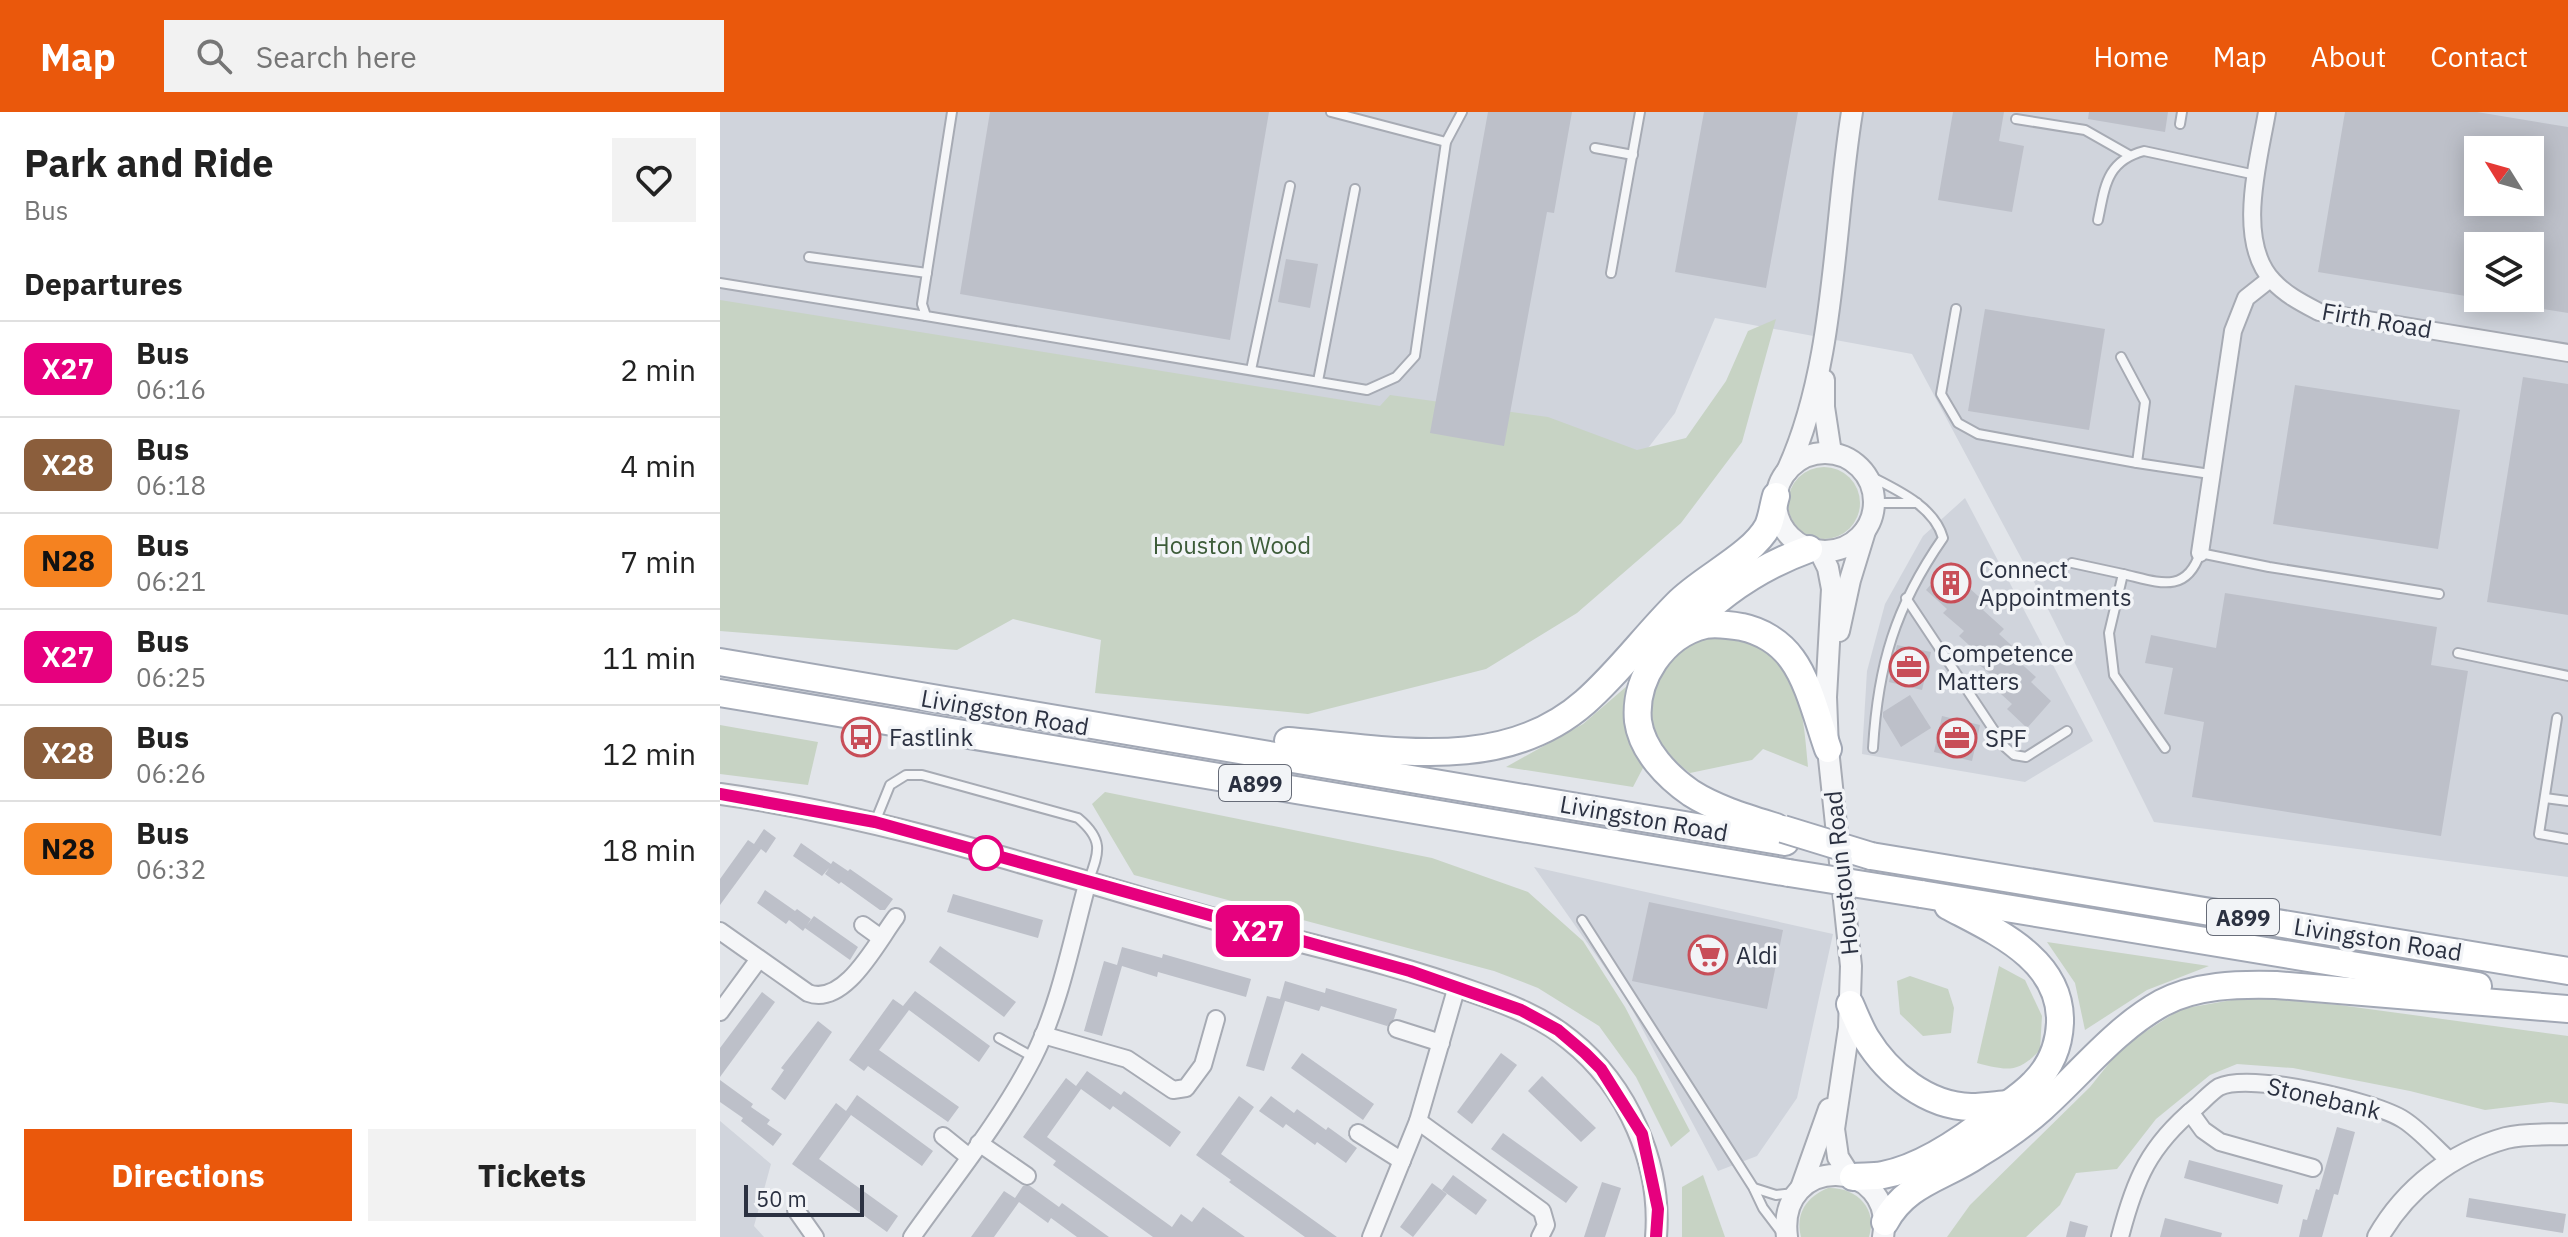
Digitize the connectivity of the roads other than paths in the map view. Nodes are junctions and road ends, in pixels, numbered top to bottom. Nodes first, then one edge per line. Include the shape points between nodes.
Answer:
1 (952, 112) edge
2 (1331, 112) edge
3 (1462, 112) edge
4 (1640, 112) edge
5 (1852, 112) edge
6 (2182, 112) edge
7 (2267, 112) edge
8 (2016, 119) dead end
9 (2180, 124) dead end
10 (1446, 142) junction
11 (1595, 148) dead end
12 (1633, 155) junction
13 (2129, 155) junction
14 (2256, 175) junction
15 (1290, 186) dead end
16 (1355, 189) dead end
17 (2098, 220) dead end
18 (809, 257) dead end
19 (927, 273) junction
20 (1611, 273) dead end
21 (2270, 279) junction
22 (720, 283) edge
23 (1956, 309) dead end
24 (926, 316) junction
25 (2568, 353) edge
26 (2121, 357) dead end
27 (1821, 360) junction
28 (1251, 370) junction
29 (1318, 381) junction
30 (1831, 453) junction
31 (2137, 463) junction
32 (1787, 471) junction
33 (1866, 474) junction
34 (2210, 474) junction
35 (1776, 496) junction
36 (1874, 503) junction
37 (1918, 503) junction
38 (1865, 531) junction
39 (1814, 551) junction
40 (2200, 553) junction
41 (2072, 563) dead end
42 (2123, 574) junction
43 (2439, 594) dead end
44 (1906, 598) junction
45 (1681, 636) junction
46 (2458, 653) dead end
47 (720, 662) edge
48 (1828, 663) junction
49 (2568, 676) edge
50 (720, 693) edge
51 (2557, 718) dead end
52 (1081, 725) junction
53 (2067, 731) dead end
54 (1873, 748) dead end
55 (2165, 748) dead end
56 (1828, 749) junction
57 (720, 794) edge
58 (2545, 798) junction
59 (2568, 801) edge
60 (875, 822) junction
61 (1784, 836) junction
62 (2568, 839) edge
63 (1088, 881) junction
64 (1925, 894) junction
65 (896, 917) dead end
66 (1582, 920) dead end
67 (863, 925) dead end
68 (720, 931) edge
69 (881, 938) junction
70 (759, 959) junction
71 (2568, 971) edge
72 (1457, 986) junction
73 (2568, 1001) edge
74 (1850, 1004) junction
75 (2568, 1009) edge
76 (720, 1012) edge
77 (1216, 1019) dead end
78 (1397, 1029) dead end
79 (1043, 1035) junction
80 (999, 1038) dead end
81 (1441, 1043) junction
82 (1033, 1057) junction
83 (1840, 1082) junction
84 (2008, 1104) junction
85 (2190, 1112) junction
86 (1418, 1121) junction
87 (1358, 1133) dead end
88 (2568, 1134) edge
89 (943, 1136) dead end
90 (974, 1150) junction
91 (1402, 1161) junction
92 (2450, 1161) junction
93 (2313, 1168) dead end
94 (1027, 1176) dead end
95 (1851, 1177) junction
96 (1753, 1187) junction
97 (1799, 1190) junction
98 (796, 1210) dead end
99 (1884, 1229) edge
100 (815, 1237) edge
101 (912, 1237) edge
102 (1371, 1237) edge
103 (1540, 1237) edge
104 (1656, 1237) edge
105 (1786, 1237) edge
106 (2120, 1237) edge
107 (2378, 1237) edge

1 - 19 lane
2 - 10 lane
3 - 10 lane
4 - 12 lane
5 - 27 street
6 - 9 lane
7 - 14 street, Firth Road
8 - 13 lane via 2085,130
10 - 29 lane via 1415,356 1396,377 1367,390
11 - 12 lane
12 - 20 lane
13 - 14 lane via 2144,151
13 - 17 lane via 2106,180
14 - 21 street, Firth Road via 2252,234
15 - 28 lane
16 - 29 lane
18 - 19 lane
19 - 24 lane via 922,304
21 - 25 street, Firth Road via 2319,312
21 - 34 street via 2246,298 2233,331
22 - 24 lane
23 - 31 lane via 1941,394 1958,423 1978,434
24 - 28 lane
26 - 31 lane via 2145,402
27 - 30 street
27 - 32 street
28 - 29 lane
30 - 32 street via 1806,457
30 - 33 street
31 - 34 lane
32 - 35 street
33 - 36 street
33 - 37 lane
34 - 40 street
35 - 39 street via 1780,523 1797,543
35 - 52 main road via 1759,539 1676,605 1583,704 1527,739 1471,752 1395,751
36 - 37 lane
36 - 38 street
37 - 44 lane via 1943,538
38 - 39 street via 1846,548
38 - 48 street, Houstoun Road
39 - 45 main road via 1770,565 1728,592
39 - 48 street, Houstoun Road via 1828,568 1832,589
40 - 42 lane via 2195,570 2182,581
40 - 43 lane
41 - 42 lane
42 - 55 lane via 2109,633 2114,675
44 - 53 lane via 2014,755 2026,757
44 - 54 lane via 1881,679
45 - 56 main road via 1706,625 1727,625 1755,630 1775,642 1792,659
45 - 61 main road via 1655,660 1641,687 1638,722 1644,741 1666,771 1694,794
46 - 49 lane
47 - 52 main road, Livingston Road / A899
48 - 56 street, Houstoun Road
50 - 64 main road, Livingston Road / A899, bridge
51 - 58 lane
52 - 61 main road, Livingston Road / A899
56 - 74 street, Houstoun Road via 1850,939
57 - 60 street
58 - 59 lane
58 - 62 lane via 2539,834
60 - 63 street
60 - 63 lane via 890,785 906,775 1078,818 1097,841
61 - 71 main road, Livingston Road / A899, bridge via 1871,856
63 - 72 street
63 - 79 street
64 - 73 main road, Livingston Road / A899
64 - 84 main road via 2007,937 2041,969 2057,996 2055,1051 2033,1085
65 - 69 street
66 - 96 lane
67 - 69 street
68 - 70 street
69 - 70 street via 835,993 808,993
70 - 76 street
72 - 81 street
72 - 104 street via 1538,1019 1601,1069 1642,1134 1658,1209
74 - 83 street, Houstoun Road
74 - 84 main road via 1866,1038 1915,1090 1970,1107
75 - 99 main road via 2276,985 2195,990 2139,1017 2041,1109 1971,1160 1910,1190 1893,1207
77 - 79 street via 1203,1065 1186,1088 1173,1090 1127,1059
78 - 81 street
79 - 82 street
80 - 82 lane
81 - 86 street
82 - 90 street
83 - 95 street, Houstoun Road via 1834,1129 1838,1157
83 - 97 street, Houstoun Road
84 - 95 main road via 1958,1140 1907,1167
85 - 92 street, Stonebank via 2219,1088 2236,1082 2334,1096 2406,1121
85 - 93 street via 2220,1142
85 - 106 street, Stonebank via 2166,1133 2146,1162
86 - 91 street
86 - 103 street via 1542,1211 1546,1225
87 - 91 street
88 - 92 street via 2508,1137
89 - 90 street
90 - 94 street
90 - 101 street
91 - 102 street
92 - 107 street via 2401,1204
95 - 97 street via 1824,1175
95 - 99 street via 1876,1194
96 - 97 lane via 1788,1196
96 - 105 lane
97 - 105 street, Houstoun Road via 1789,1206
98 - 100 street

